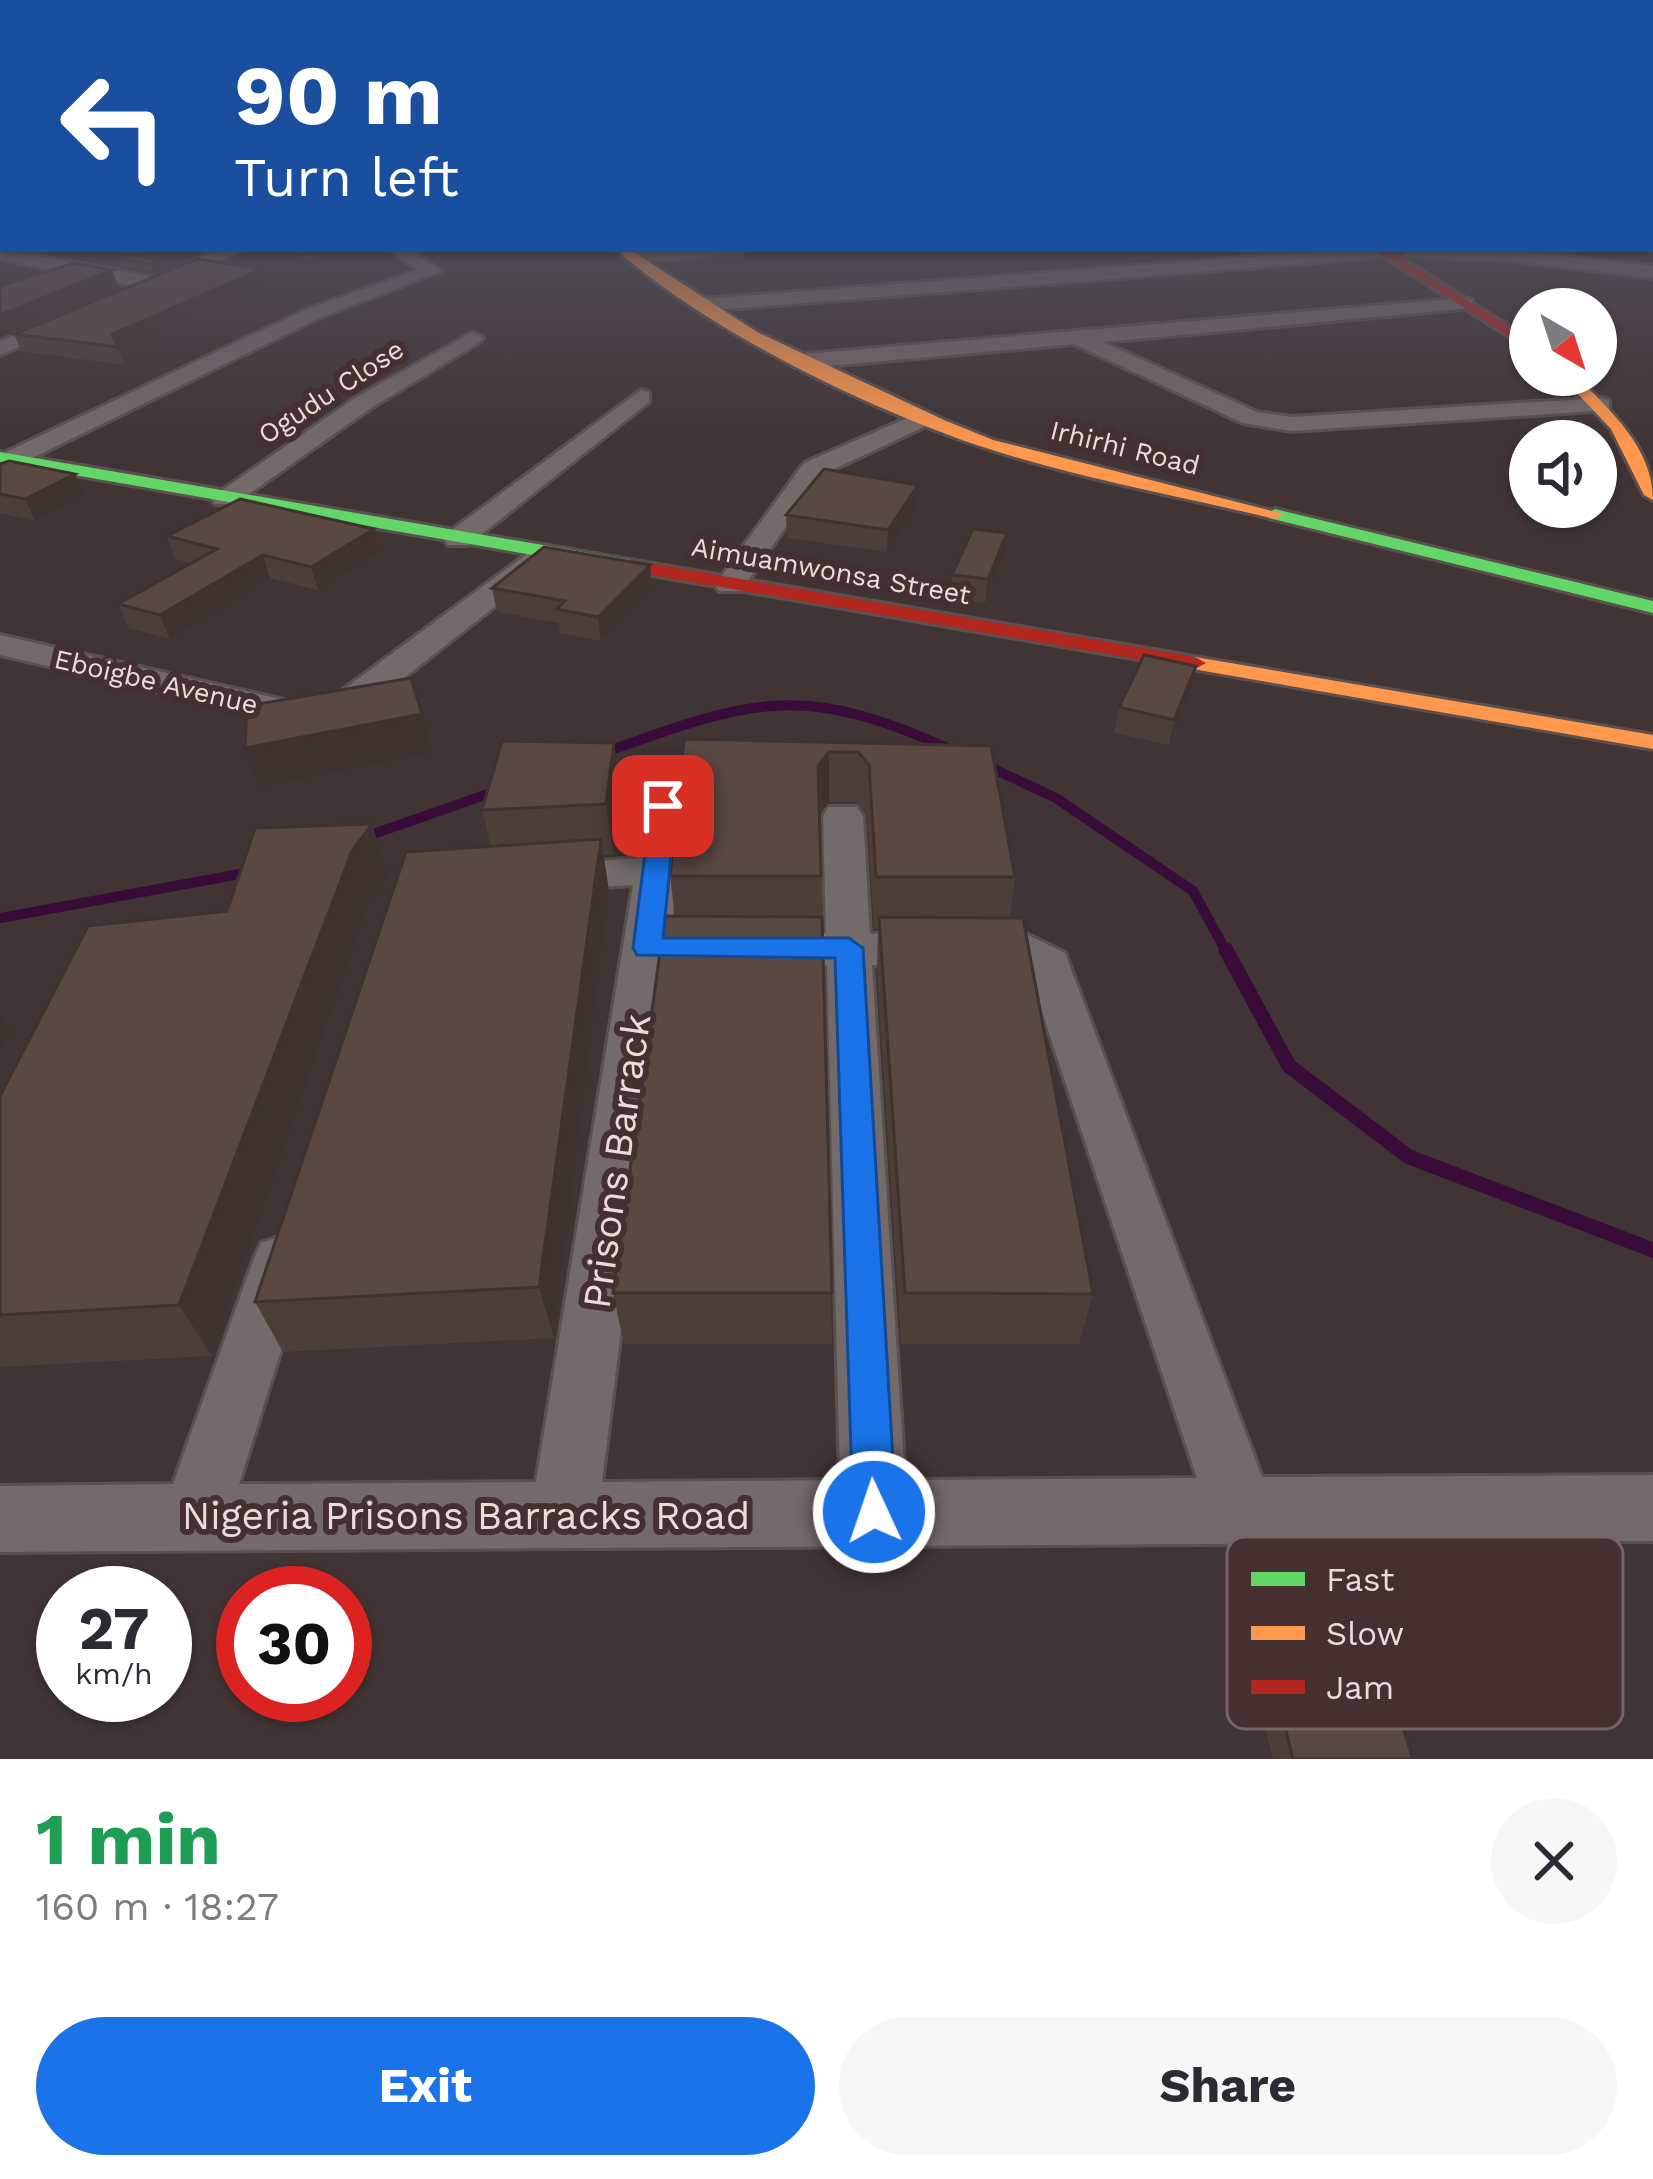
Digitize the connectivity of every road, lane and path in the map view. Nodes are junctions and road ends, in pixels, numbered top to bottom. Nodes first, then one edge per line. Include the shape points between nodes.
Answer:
1 (143, 281) edge
2 (164, 281) edge
3 (404, 281) edge
4 (668, 281) edge
5 (1010, 281) edge
6 (1435, 281) edge
7 (1450, 281) edge
8 (158, 284) junction
9 (114, 302) edge
10 (1465, 304) junction
11 (703, 305) junction
12 (92, 311) edge
13 (1509, 314) edge
14 (1509, 332) edge
15 (1076, 337) junction
16 (11, 338) edge
17 (473, 338) dead end
18 (0, 349) edge
19 (805, 361) junction
20 (1617, 391) edge
21 (1591, 396) edge
22 (641, 397) dead end
23 (1601, 405) junction
24 (921, 419) junction
25 (1653, 432) edge
26 (6, 459) edge
27 (1653, 495) edge
28 (225, 498) junction
29 (458, 539) junction
30 (545, 553) junction
31 (730, 584) junction
32 (1653, 607) edge
33 (0, 645) edge
34 (1653, 742) edge
35 (663, 806) dead end
36 (843, 816) dead end
37 (656, 870) junction
38 (503, 879) edge
39 (647, 948) junction
40 (849, 948) junction
41 (296, 1215) edge
42 (1653, 1508) edge
43 (1241, 1510) junction
44 (874, 1512) junction
45 (564, 1515) junction
46 (195, 1516) junction
47 (0, 1519) edge

1 - 8 street
2 - 8 street
3 - 26 street via 312,314
4 - 11 street, Irhirhi Road
5 - 11 street
6 - 10 street
7 - 13 street
8 - 9 street
10 - 14 street
10 - 15 street
11 - 19 street, Irhirhi Road
12 - 16 street
15 - 19 street
15 - 23 street via 1250,418 1292,424
16 - 18 street
17 - 28 street, Ogudu Close
19 - 24 street, Irhirhi Road
20 - 25 street
21 - 23 street
22 - 29 street
23 - 27 street
24 - 31 street via 814,469
24 - 32 street, Irhirhi Road via 1055,462
26 - 28 street, Aimuamwonsa Street
28 - 29 street, Aimuamwonsa Street
29 - 30 street, Aimuamwonsa Street
30 - 31 street, Aimuamwonsa Street
30 - 33 street, Eboigbe Avenue via 341,709 318,718
31 - 34 street, Aimuamwonsa Street
35 - 37 street, Prisons Barrack
36 - 40 street
37 - 38 street
37 - 39 street, Prisons Barrack
39 - 40 street
39 - 45 street, Prisons Barrack
40 - 43 street via 1026,950 1048,964
40 - 44 street
41 - 46 street
42 - 43 street, Nigeria Prisons Barracks Road
43 - 44 street, Nigeria Prisons Barracks Road
44 - 45 street, Nigeria Prisons Barracks Road
45 - 46 street, Nigeria Prisons Barracks Road
46 - 47 street, Nigeria Prisons Barracks Road

